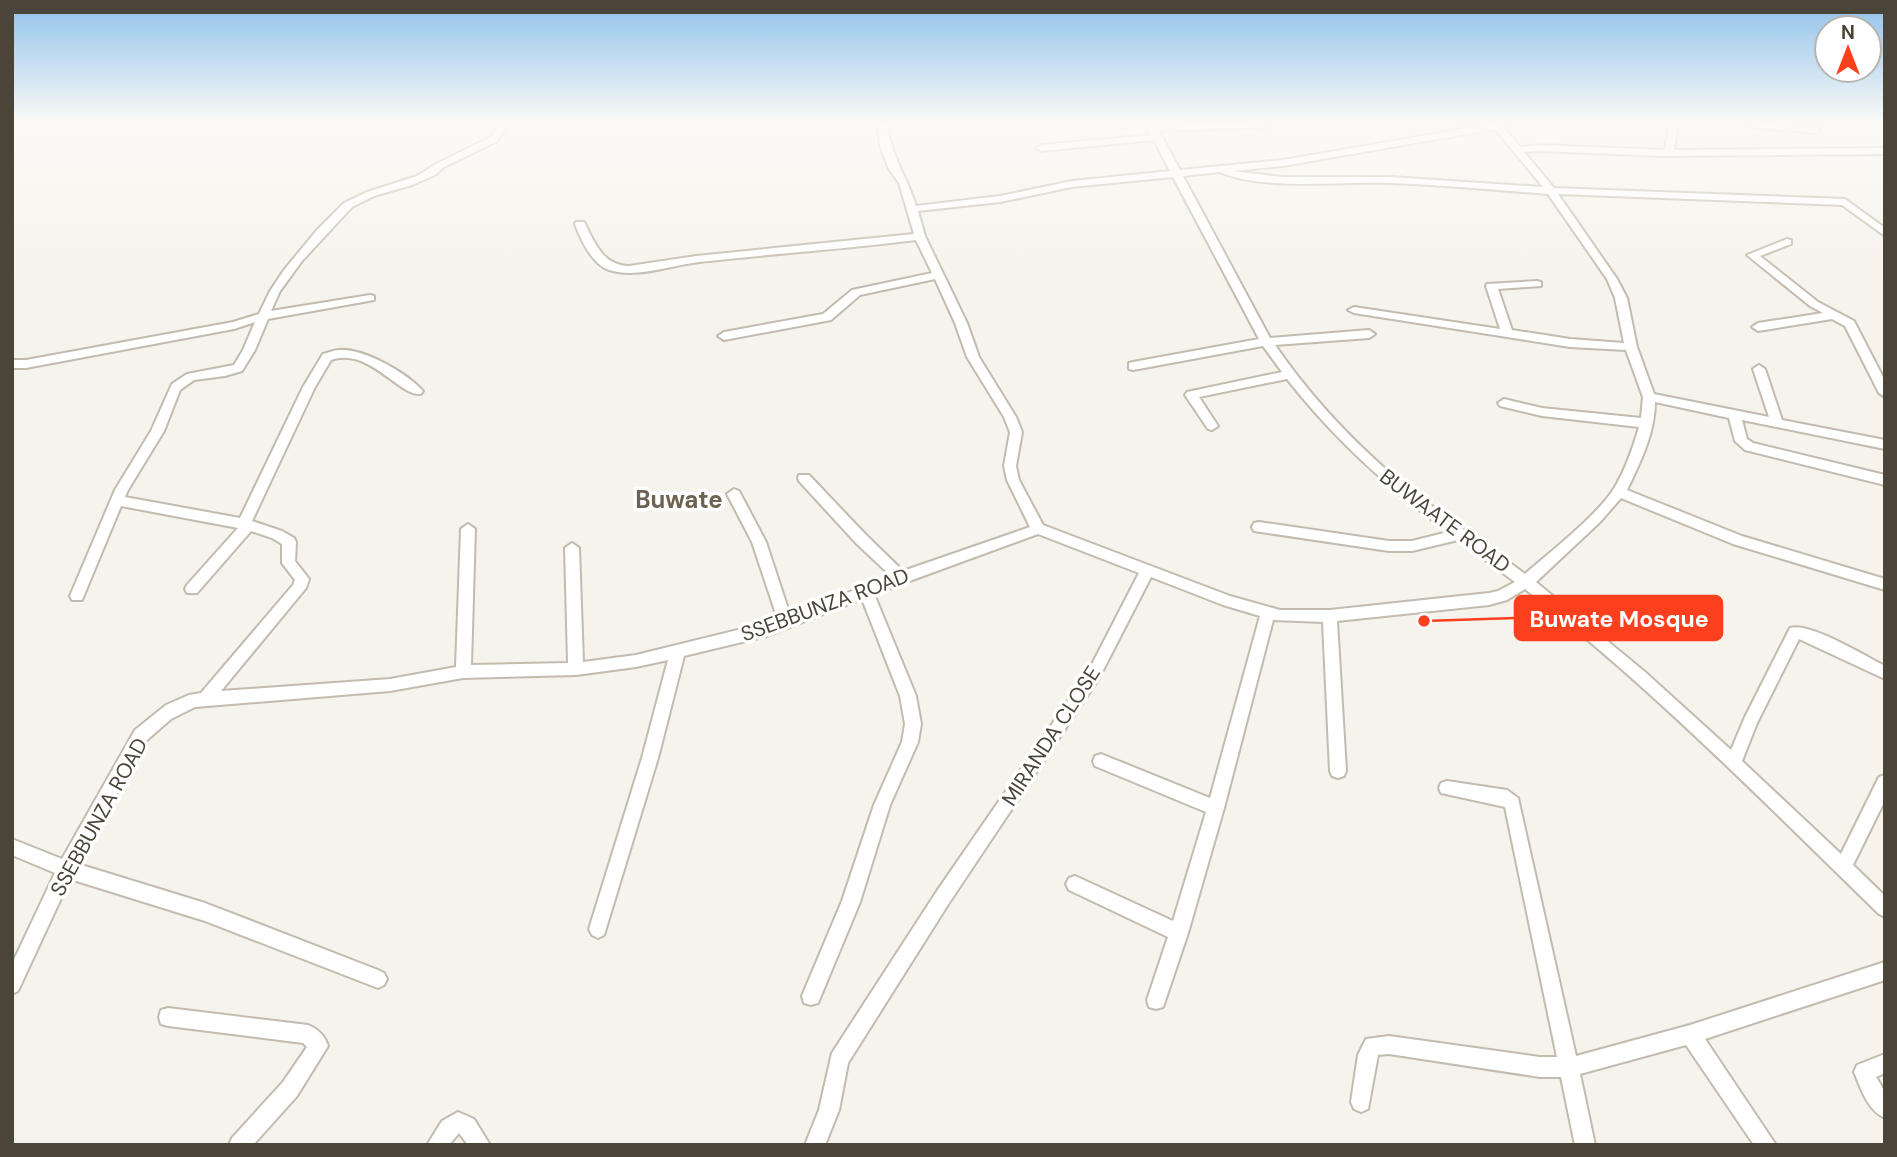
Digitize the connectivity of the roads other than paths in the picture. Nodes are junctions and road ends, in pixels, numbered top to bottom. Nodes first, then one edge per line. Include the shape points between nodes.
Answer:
1 (416, 178) edge
2 (901, 178) edge
3 (1128, 178) edge
4 (1178, 178) edge
5 (1263, 178) edge
6 (1540, 178) edge
7 (1551, 191) junction
8 (912, 209) junction
9 (580, 224) dead end
10 (1885, 233) edge
11 (920, 236) junction
12 (1787, 242) dead end
13 (937, 275) junction
14 (1537, 284) dead end
15 (370, 298) dead end
16 (1354, 310) dead end
17 (1835, 315) junction
18 (263, 316) junction
19 (1758, 327) dead end
20 (1507, 333) junction
21 (1369, 334) dead end
22 (724, 336) dead end
23 (1266, 341) junction
24 (1631, 347) junction
25 (12, 364) edge
26 (1133, 366) dead end
27 (1759, 369) dead end
28 (1289, 375) junction
29 (1883, 387) edge
30 (417, 391) dead end
31 (1649, 397) junction
32 (1504, 403) dead end
33 (1735, 416) junction
34 (1646, 424) junction
35 (1778, 425) junction
36 (1212, 426) dead end
37 (1885, 444) edge
38 (804, 478) dead end
39 (1885, 480) edge
40 (1619, 492) junction
41 (734, 494) dead end
42 (117, 500) junction
43 (245, 526) junction
44 (1259, 527) dead end
45 (468, 529) dead end
46 (1038, 529) junction
47 (1460, 534) junction
48 (572, 548) dead end
49 (1148, 569) junction
50 (901, 577) junction
51 (1526, 582) junction
52 (1885, 585) edge
53 (192, 589) dead end
54 (866, 592) junction
55 (76, 596) dead end
56 (1269, 613) junction
57 (1330, 616) junction
58 (786, 622) junction
59 (677, 653) junction
60 (576, 669) junction
61 (463, 672) junction
62 (1885, 673) edge
63 (206, 698) junction
64 (1101, 761) dead end
65 (1734, 762) junction
66 (1338, 771) dead end
67 (1885, 782) edge
68 (1447, 788) dead end
69 (1216, 808) junction
70 (12, 847) edge
71 (1843, 868) junction
72 (66, 869) junction
73 (1076, 884) dead end
74 (1885, 908) edge
75 (598, 929) dead end
76 (1179, 933) junction
77 (1885, 971) edge
78 (378, 979) dead end
79 (12, 985) edge
80 (811, 996) dead end
81 (1156, 1000) dead end
82 (168, 1017) dead end
83 (1690, 1034) junction
84 (1885, 1063) edge
85 (1568, 1067) junction
86 (1361, 1102) dead end
87 (1885, 1108) edge
88 (239, 1145) edge
89 (438, 1145) edge
90 (480, 1145) edge
91 (815, 1145) edge
92 (1585, 1145) edge
93 (1766, 1145) edge

1 - 18 street via 347,206 288,270
2 - 8 street
3 - 8 street via 1072,184 1000,200
4 - 23 street, BUWAATE ROAD
5 - 7 street via 1391,180
6 - 7 street
7 - 10 street via 1845,202
7 - 24 street via 1612,279 1621,298
8 - 11 street
9 - 11 street via 603,262 627,269
11 - 13 street
12 - 17 street via 1752,255
13 - 22 street via 856,292 827,317
13 - 46 street via 973,358 1016,432 1010,466 1013,480
14 - 20 street via 1491,286
15 - 18 street
16 - 20 street
17 - 19 street
17 - 29 street via 1850,324
18 - 25 street
18 - 42 street via 238,369 194,376 177,385 158,429
20 - 24 street
21 - 23 street
23 - 26 street
23 - 28 street, BUWAATE ROAD
24 - 31 street
27 - 35 street
28 - 36 street via 1191,394
28 - 47 street, BUWAATE ROAD via 1369,461
30 - 43 street via 380,365 343,353 327,357
31 - 33 street
31 - 34 street
32 - 34 street
33 - 35 street
33 - 39 street via 1741,441 1749,447
34 - 40 street
35 - 37 street
38 - 50 street
40 - 51 street
40 - 52 street via 1738,540
41 - 58 street via 759,542
42 - 43 street
42 - 55 street
43 - 53 street
43 - 63 street via 284,536 289,542 287,564 302,583
44 - 47 street via 1388,547
45 - 61 street
46 - 49 street
46 - 50 street, SSEBBUNZA ROAD
47 - 51 street, BUWAATE ROAD
48 - 60 street
49 - 56 street
49 - 91 street, MIRANDA CLOSE via 1093,676 839,1060 829,1110
50 - 54 street, SSEBBUNZA ROAD
51 - 57 street via 1489,599
51 - 65 street, BUWAATE ROAD
54 - 58 street, SSEBBUNZA ROAD
54 - 80 street via 912,707 912,733 882,805 851,902
56 - 57 street
56 - 69 street
57 - 66 street
58 - 59 street, SSEBBUNZA ROAD
59 - 60 street, SSEBBUNZA ROAD
59 - 75 street
60 - 61 street, SSEBBUNZA ROAD
61 - 63 street, SSEBBUNZA ROAD via 390,685
62 - 65 street via 1795,632
63 - 72 street, SSEBBUNZA ROAD via 177,706 141,735
64 - 69 street
65 - 71 street, BUWAATE ROAD
67 - 71 street
68 - 85 street via 1507,798 1512,803
69 - 76 street
70 - 72 street
71 - 74 street, BUWAATE ROAD
72 - 78 street via 205,912
72 - 79 street, SSEBBUNZA ROAD
73 - 76 street
76 - 81 street
77 - 83 street
82 - 88 street via 307,1034 319,1046 290,1089
83 - 85 street
83 - 93 street
84 - 87 street via 1864,1072
85 - 86 street via 1540,1068 1378,1045 1368,1055
85 - 92 street
89 - 90 street via 458,1122 467,1126

